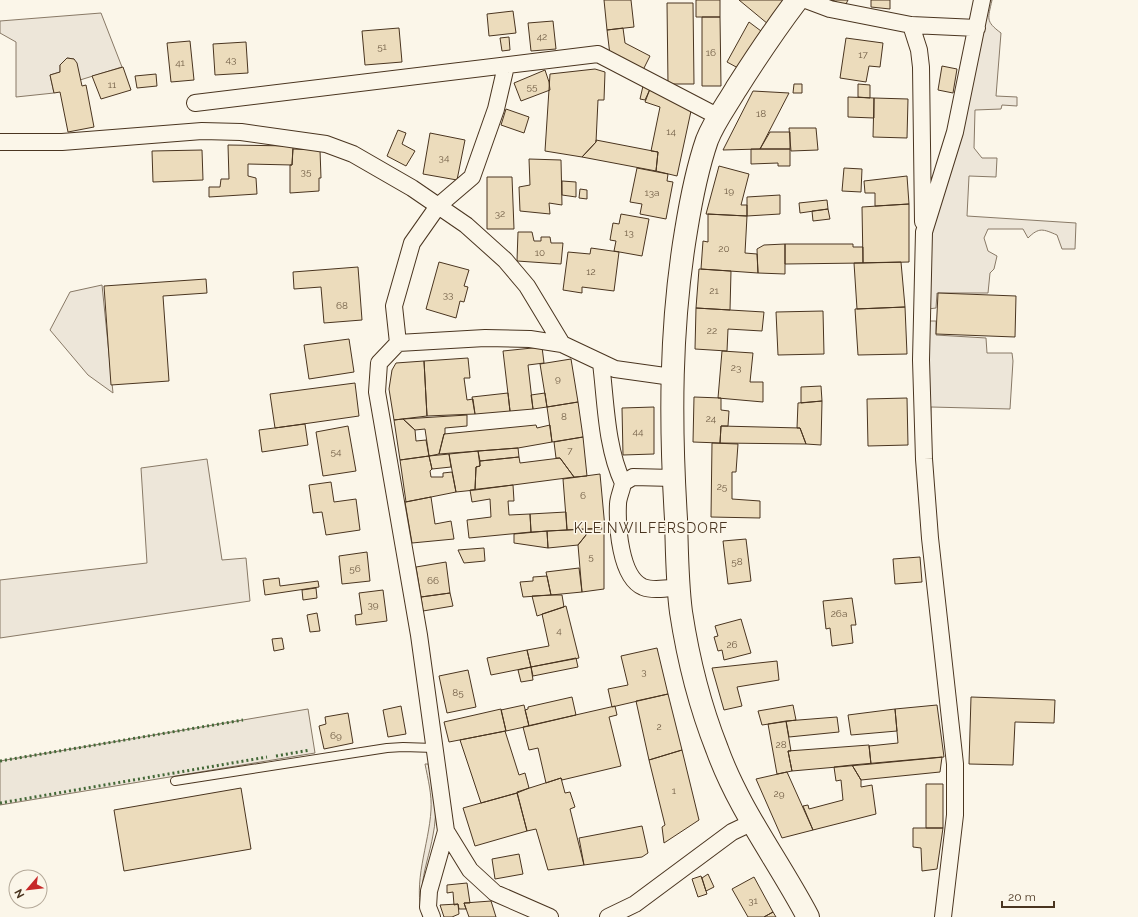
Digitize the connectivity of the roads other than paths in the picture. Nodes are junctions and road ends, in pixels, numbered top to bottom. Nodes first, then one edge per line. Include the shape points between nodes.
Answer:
1 (796, 0) edge
2 (806, 0) edge
3 (982, 0) edge
4 (911, 25) junction
5 (977, 28) junction
6 (506, 66) junction
7 (195, 102) dead end
8 (719, 117) junction
9 (0, 142) edge
10 (438, 206) junction
11 (924, 232) junction
12 (398, 343) junction
13 (562, 344) junction
14 (601, 363) junction
15 (672, 377) junction
16 (673, 478) junction
17 (623, 483) junction
18 (680, 587) junction
19 (434, 748) junction
20 (175, 781) dead end
21 (751, 823) junction
22 (446, 831) junction
23 (432, 917) edge
24 (550, 917) edge
25 (608, 917) edge
26 (808, 917) edge
27 (943, 917) edge

1 - 8 main road
2 - 4 street via 830,9
3 - 5 street
4 - 5 street
4 - 11 street via 921,67
5 - 11 street via 951,148
6 - 7 street
6 - 8 street via 598,54
6 - 10 street via 496,109 472,176
8 - 15 main road via 700,162 690,208 676,301
9 - 10 street via 62,142 202,131 241,132 326,144 353,154
10 - 12 street via 412,243 394,306
10 - 13 street via 466,225 505,260 527,286
11 - 27 street via 921,360 924,459 957,794
12 - 13 street via 485,338 530,339
12 - 19 street via 379,363 377,392 419,635
13 - 14 street
14 - 15 street via 615,369
14 - 17 street via 612,452
15 - 16 main road
16 - 17 street via 633,477
16 - 18 main road
17 - 18 street via 618,503 622,555 628,572 634,582 643,587
18 - 21 main road via 681,611 695,679 716,748
19 - 20 lane via 387,748
19 - 22 street
21 - 25 street via 732,832 635,904
21 - 26 main road
22 - 23 street via 429,891 428,907
22 - 24 street via 470,870 495,893

